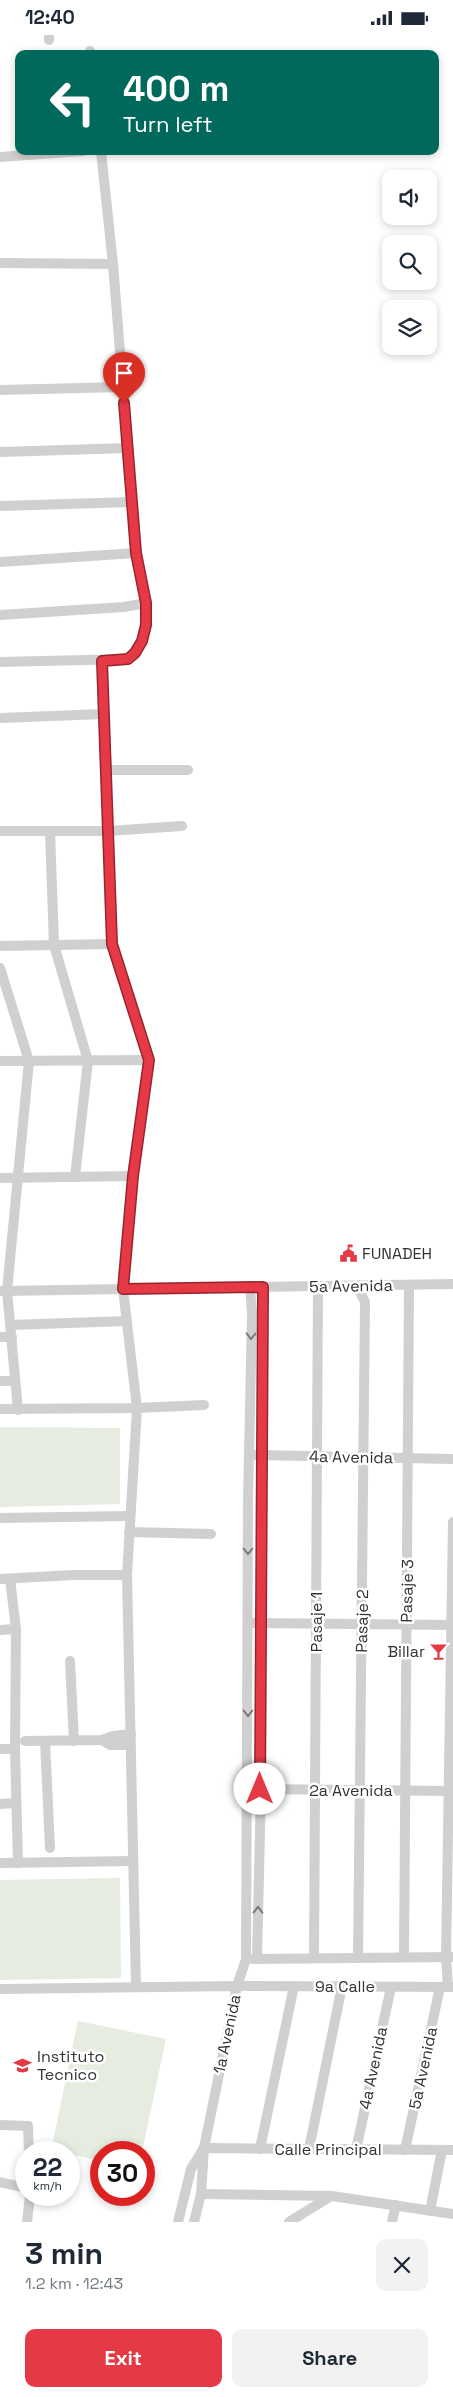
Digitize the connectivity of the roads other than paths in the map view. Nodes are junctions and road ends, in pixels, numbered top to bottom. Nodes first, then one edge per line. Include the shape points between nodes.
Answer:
1 (28, 155) edge
2 (101, 155) edge
3 (0, 157) edge
4 (0, 263) edge
5 (113, 264) junction
6 (123, 387) junction
7 (0, 390) edge
8 (128, 447) junction
9 (0, 452) edge
10 (132, 502) junction
11 (0, 506) edge
12 (136, 553) junction
13 (0, 562) edge
14 (146, 603) junction
15 (0, 615) edge
16 (102, 661) junction
17 (0, 662) edge
18 (104, 714) junction
19 (0, 717) edge
20 (106, 770) junction
21 (188, 770) dead end
22 (182, 826) dead end
23 (0, 831) edge
24 (50, 831) junction
25 (108, 831) junction
26 (112, 944) junction
27 (54, 945) junction
28 (0, 946) edge
29 (0, 968) edge
30 (5, 1000) edge
31 (149, 1060) junction
32 (0, 1061) edge
33 (29, 1061) junction
34 (88, 1061) junction
35 (133, 1176) junction
36 (76, 1177) junction
37 (0, 1178) edge
38 (17, 1178) junction
39 (453, 1284) edge
40 (409, 1285) junction
41 (318, 1286) junction
42 (357, 1286) junction
43 (250, 1287) junction
44 (263, 1287) junction
45 (123, 1289) junction
46 (3, 1291) edge
47 (127, 1321) junction
48 (10, 1325) junction
49 (0, 1337) edge
50 (12, 1337) junction
51 (0, 1381) edge
52 (15, 1381) junction
53 (204, 1405) dead end
54 (137, 1408) junction
55 (0, 1409) edge
56 (18, 1410) junction
57 (250, 1455) junction
58 (262, 1455) junction
59 (317, 1456) junction
60 (363, 1457) junction
61 (409, 1458) junction
62 (453, 1459) edge
63 (0, 1517) edge
64 (129, 1517) junction
65 (453, 1522) edge
66 (129, 1532) junction
67 (211, 1534) dead end
68 (127, 1575) junction
69 (5, 1579) edge
70 (247, 1623) junction
71 (260, 1623) junction
72 (316, 1623) junction
73 (362, 1624) junction
74 (407, 1625) junction
75 (452, 1625) edge
76 (16, 1629) junction
77 (0, 1630) edge
78 (70, 1661) dead end
79 (131, 1734) junction
80 (102, 1740) junction
81 (25, 1741) dead end
82 (45, 1741) junction
83 (74, 1741) junction
84 (131, 1745) junction
85 (0, 1749) edge
86 (15, 1749) junction
87 (248, 1789) junction
88 (260, 1789) junction
89 (315, 1790) junction
90 (359, 1790) junction
91 (404, 1790) junction
92 (451, 1791) edge
93 (16, 1803) junction
94 (0, 1804) edge
95 (50, 1848) dead end
96 (133, 1861) junction
97 (0, 1863) edge
98 (18, 1863) junction
99 (404, 1957) junction
100 (449, 1957) edge
101 (314, 1958) junction
102 (358, 1958) junction
103 (251, 1959) junction
104 (237, 1986) junction
105 (294, 1986) junction
106 (136, 1987) junction
107 (342, 1987) junction
108 (391, 1987) junction
109 (447, 1987) edge
110 (0, 1989) edge
111 (0, 2125) edge
112 (29, 2141) edge
113 (204, 2148) junction
114 (260, 2149) junction
115 (309, 2149) junction
116 (356, 2150) junction
117 (405, 2150) junction
118 (442, 2150) junction
119 (453, 2151) edge
120 (0, 2182) edge
121 (15, 2185) edge
122 (201, 2194) junction
123 (332, 2196) junction
124 (396, 2205) junction
125 (29, 2206) edge
126 (430, 2211) junction
127 (453, 2214) edge
128 (27, 2222) edge
129 (178, 2222) edge
130 (194, 2222) edge
131 (289, 2222) edge
132 (392, 2222) edge

1 - 3 street
2 - 5 street
4 - 5 street
5 - 6 street
6 - 7 street
6 - 8 street
8 - 9 street
8 - 10 street
10 - 11 street
10 - 12 street
12 - 13 street
12 - 14 street
14 - 15 street
14 - 16 street via 146,625 135,653 128,659
16 - 17 street
16 - 18 street
18 - 19 street
18 - 20 street
20 - 21 street
20 - 25 street
22 - 25 street
23 - 24 street
24 - 25 street
24 - 27 street
25 - 26 street
26 - 27 street
26 - 31 street
27 - 28 street
27 - 34 street
29 - 30 street
30 - 33 street
31 - 34 street
31 - 35 street
32 - 33 street
33 - 34 street
33 - 38 street
34 - 36 street
35 - 36 street
35 - 45 street
36 - 38 street
37 - 38 street
38 - 46 street
39 - 40 street, 5a Avenida
40 - 42 street, 5a Avenida
40 - 61 street, Pasaje 3
41 - 42 street, 5a Avenida
41 - 44 street, 5a Avenida
41 - 59 street, Pasaje 1
42 - 60 street, Pasaje 2 via 365,1302
43 - 44 street, 5a Avenida
43 - 45 street, 5a Avenida
43 -> 57 street
44 - 58 street
45 - 46 street, 5a Avenida
45 - 47 street
46 - 48 street
47 - 48 street
47 - 54 street
48 - 50 street
49 - 50 street
50 - 52 street
51 - 52 street
52 - 56 street
53 - 54 street
54 - 56 street
54 - 64 street
55 - 56 street
57 - 58 street, 4a Avenida
57 -> 70 street
58 - 59 street, 4a Avenida
58 - 71 street
59 - 60 street, 4a Avenida
59 - 72 street, Pasaje 1
60 - 61 street, 4a Avenida
60 - 73 street, Pasaje 2
61 - 62 street, 4a Avenida
61 - 74 street, Pasaje 3
63 - 64 street
64 - 66 street
65 - 75 street, 5a Avenida
66 - 67 street
66 - 68 street
68 - 69 street
68 - 79 street
69 - 76 street
70 - 71 street
70 -> 87 street
71 - 72 street
71 - 88 street
72 - 73 street
72 - 89 street, Pasaje 1
73 - 74 street
73 - 90 street, Pasaje 2
74 - 75 street
74 - 91 street, Pasaje 3
75 - 92 street, 5a Avenida
76 - 77 street
76 - 86 street
78 - 83 street
79 - 80 street
79 - 84 street
80 - 83 street
80 - 84 street via 110,1745
81 - 82 street
82 - 83 street
82 - 95 street
84 - 96 street
85 - 86 street
86 - 93 street
87 - 88 street, 2a Avenida
87 - 103 street
88 - 89 street, 2a Avenida
103 -> 88 street
89 - 90 street, 2a Avenida
89 - 101 street, Pasaje 1
90 - 91 street, 2a Avenida
90 - 102 street, Pasaje 2
91 - 92 street, 2a Avenida
91 - 99 street, Pasaje 3
92 - 100 street, 5a Avenida
93 - 94 street
93 - 98 street
96 - 98 street
96 - 106 street
97 - 98 street
99 - 100 street
99 - 102 street
100 - 109 street, 5a Avenida
101 - 102 street
101 - 103 street
103 - 104 street
104 - 105 street, 9a Calle
104 - 106 street, 1a Avenida
104 - 113 street, 1a Avenida
105 - 107 street, 9a Calle
105 - 114 street
106 - 110 street, 1a Avenida
107 - 108 street, 9a Calle
107 - 115 street
108 - 109 street, 9a Calle
108 - 116 street, 4a Avenida
109 - 117 street, 5a Avenida
111 - 112 street via 28,2126
113 - 114 street, Calle Principal
113 - 122 street
113 - 129 street, 1a Avenida via 191,2169
114 - 115 street, Calle Principal
115 - 116 street, Calle Principal
116 - 117 street, Calle Principal
117 - 118 street, Calle Principal
118 - 119 street, Calle Principal
118 - 126 street
120 - 121 street
122 - 123 street
122 - 130 street
123 - 124 street
123 - 131 street
124 - 126 street
124 - 132 street
125 - 128 street
126 - 127 street

